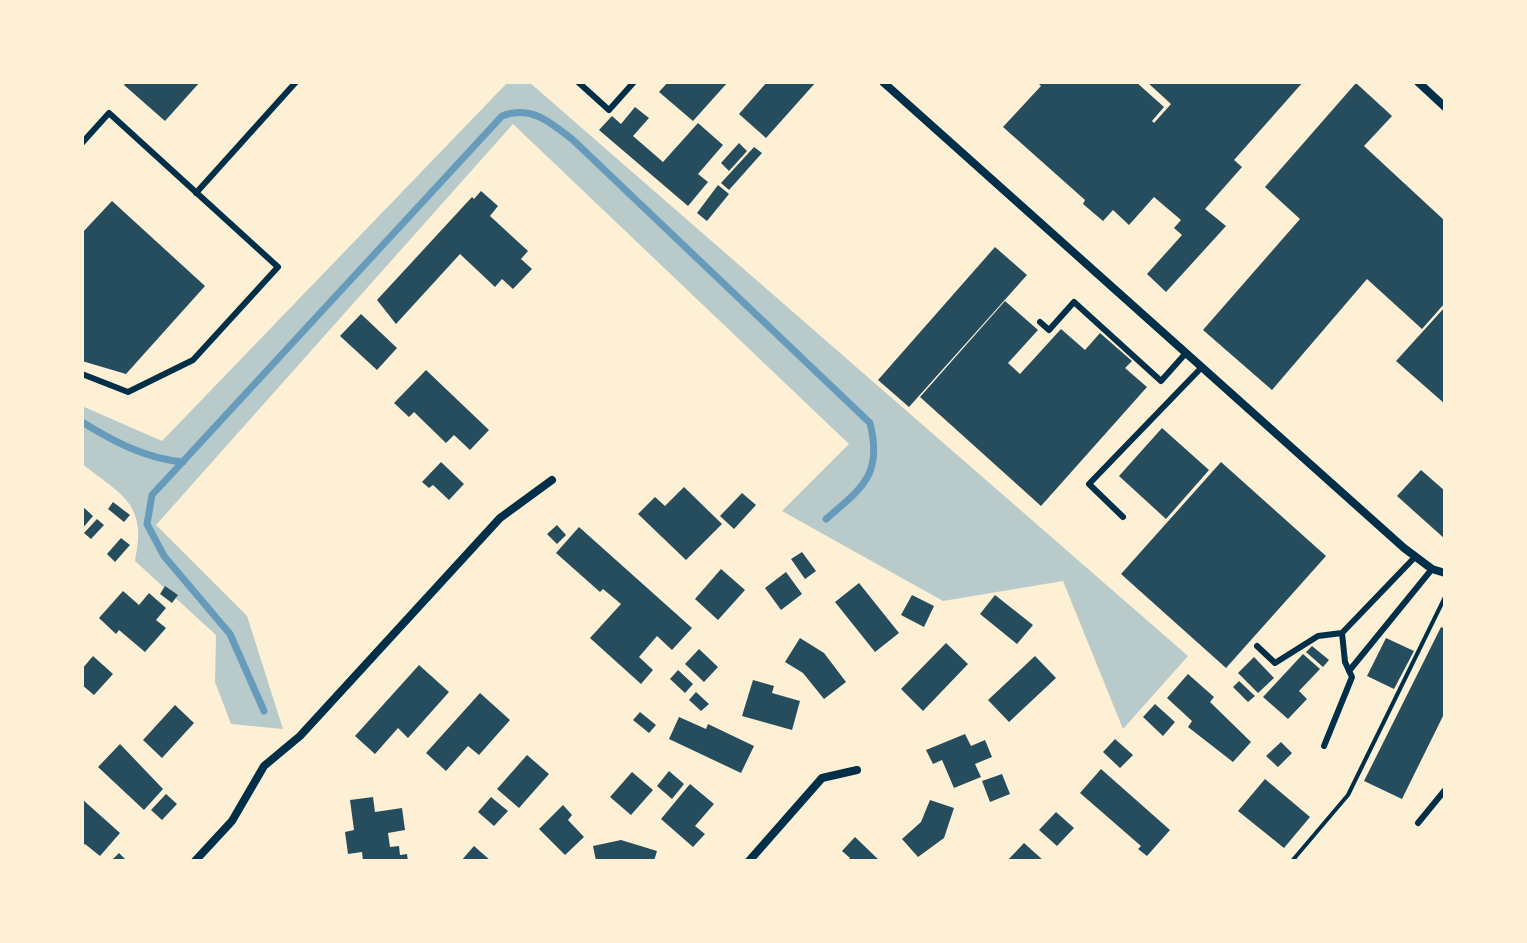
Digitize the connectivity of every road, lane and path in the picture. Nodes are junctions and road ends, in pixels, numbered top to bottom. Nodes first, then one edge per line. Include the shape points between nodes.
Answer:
1 (296, 82) edge
2 (578, 82) edge
3 (634, 82) edge
4 (883, 82) edge
5 (1418, 82) edge
6 (1445, 107) edge
7 (82, 143) edge
8 (196, 193) junction
9 (1040, 322) dead end
10 (1186, 353) junction
11 (1202, 367) junction
12 (82, 374) edge
13 (552, 480) dead end
14 (1123, 517) dead end
15 (1415, 557) junction
16 (1432, 569) junction
17 (1445, 573) edge
18 (1445, 597) edge
19 (1342, 633) junction
20 (1257, 646) dead end
21 (1349, 671) junction
22 (1324, 746) dead end
23 (857, 770) dead end
24 (1445, 790) edge
25 (1418, 823) dead end
26 (195, 861) edge
27 (749, 861) edge
28 (1292, 861) edge

1 - 8 lane
2 - 3 lane via 609,110
4 - 10 street
5 - 6 street
7 - 8 lane via 109,113
8 - 12 lane via 278,267 193,360 128,392
9 - 10 lane via 1049,330 1074,302 1161,381
10 - 11 street
11 - 14 lane via 1089,484
11 - 15 street
13 - 26 street via 500,518 300,736 264,766 232,821
15 - 16 street
15 - 19 lane
16 - 17 street
16 - 21 lane
18 - 28 path via 1348,795
19 - 20 lane via 1318,636 1275,663
19 - 21 lane
21 - 22 lane via 1352,677
23 - 27 street via 822,778
24 - 25 lane

